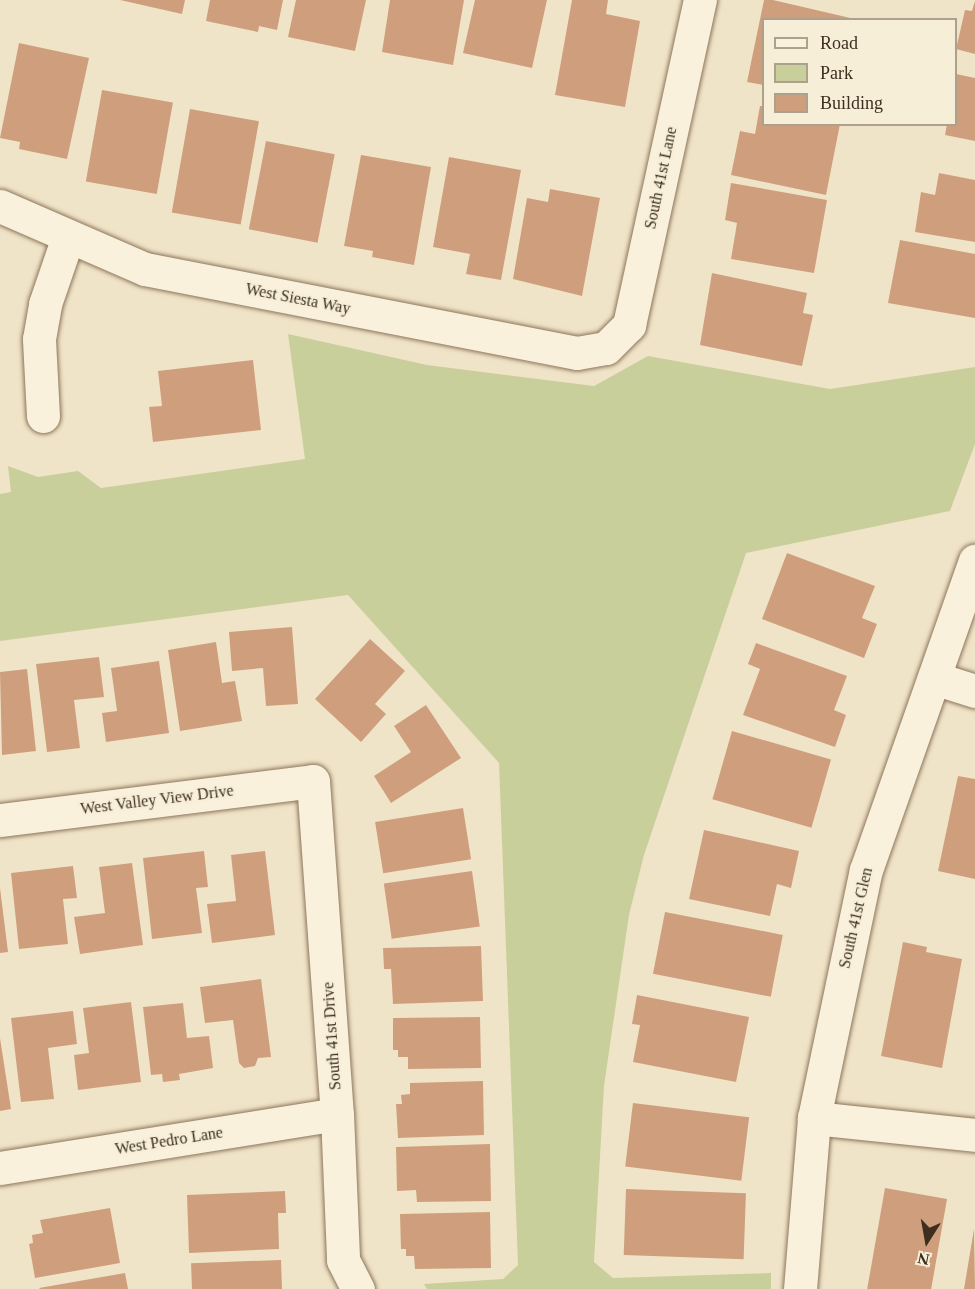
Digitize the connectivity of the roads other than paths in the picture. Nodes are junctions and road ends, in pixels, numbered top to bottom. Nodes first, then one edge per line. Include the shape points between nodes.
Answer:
1 (700, 0) edge
2 (0, 206) edge
3 (68, 237) junction
4 (606, 348) joint
5 (43, 416) dead end
6 (975, 561) edge
7 (934, 678) junction
8 (975, 691) edge
9 (314, 781) joint
10 (0, 820) edge
11 (337, 1114) junction
12 (814, 1118) junction
13 (975, 1135) edge
14 (0, 1168) edge
15 (358, 1289) edge
16 (800, 1289) edge

1 - 4 street, South 41st Lane via 629,325
2 - 3 street, West Siesta Way
3 - 4 street, West Siesta Way via 145,269 577,353
3 - 5 street via 45,304 39,339
6 - 7 street, South 41st Glen
7 - 8 street
7 - 12 street, South 41st Glen via 866,870
9 - 10 street, West Valley View Drive
9 - 11 street, South 41st Drive
11 - 14 street, West Pedro Lane
11 - 15 street, South 41st Drive via 343,1260
12 - 13 street
12 - 16 street, South 41st Glen

